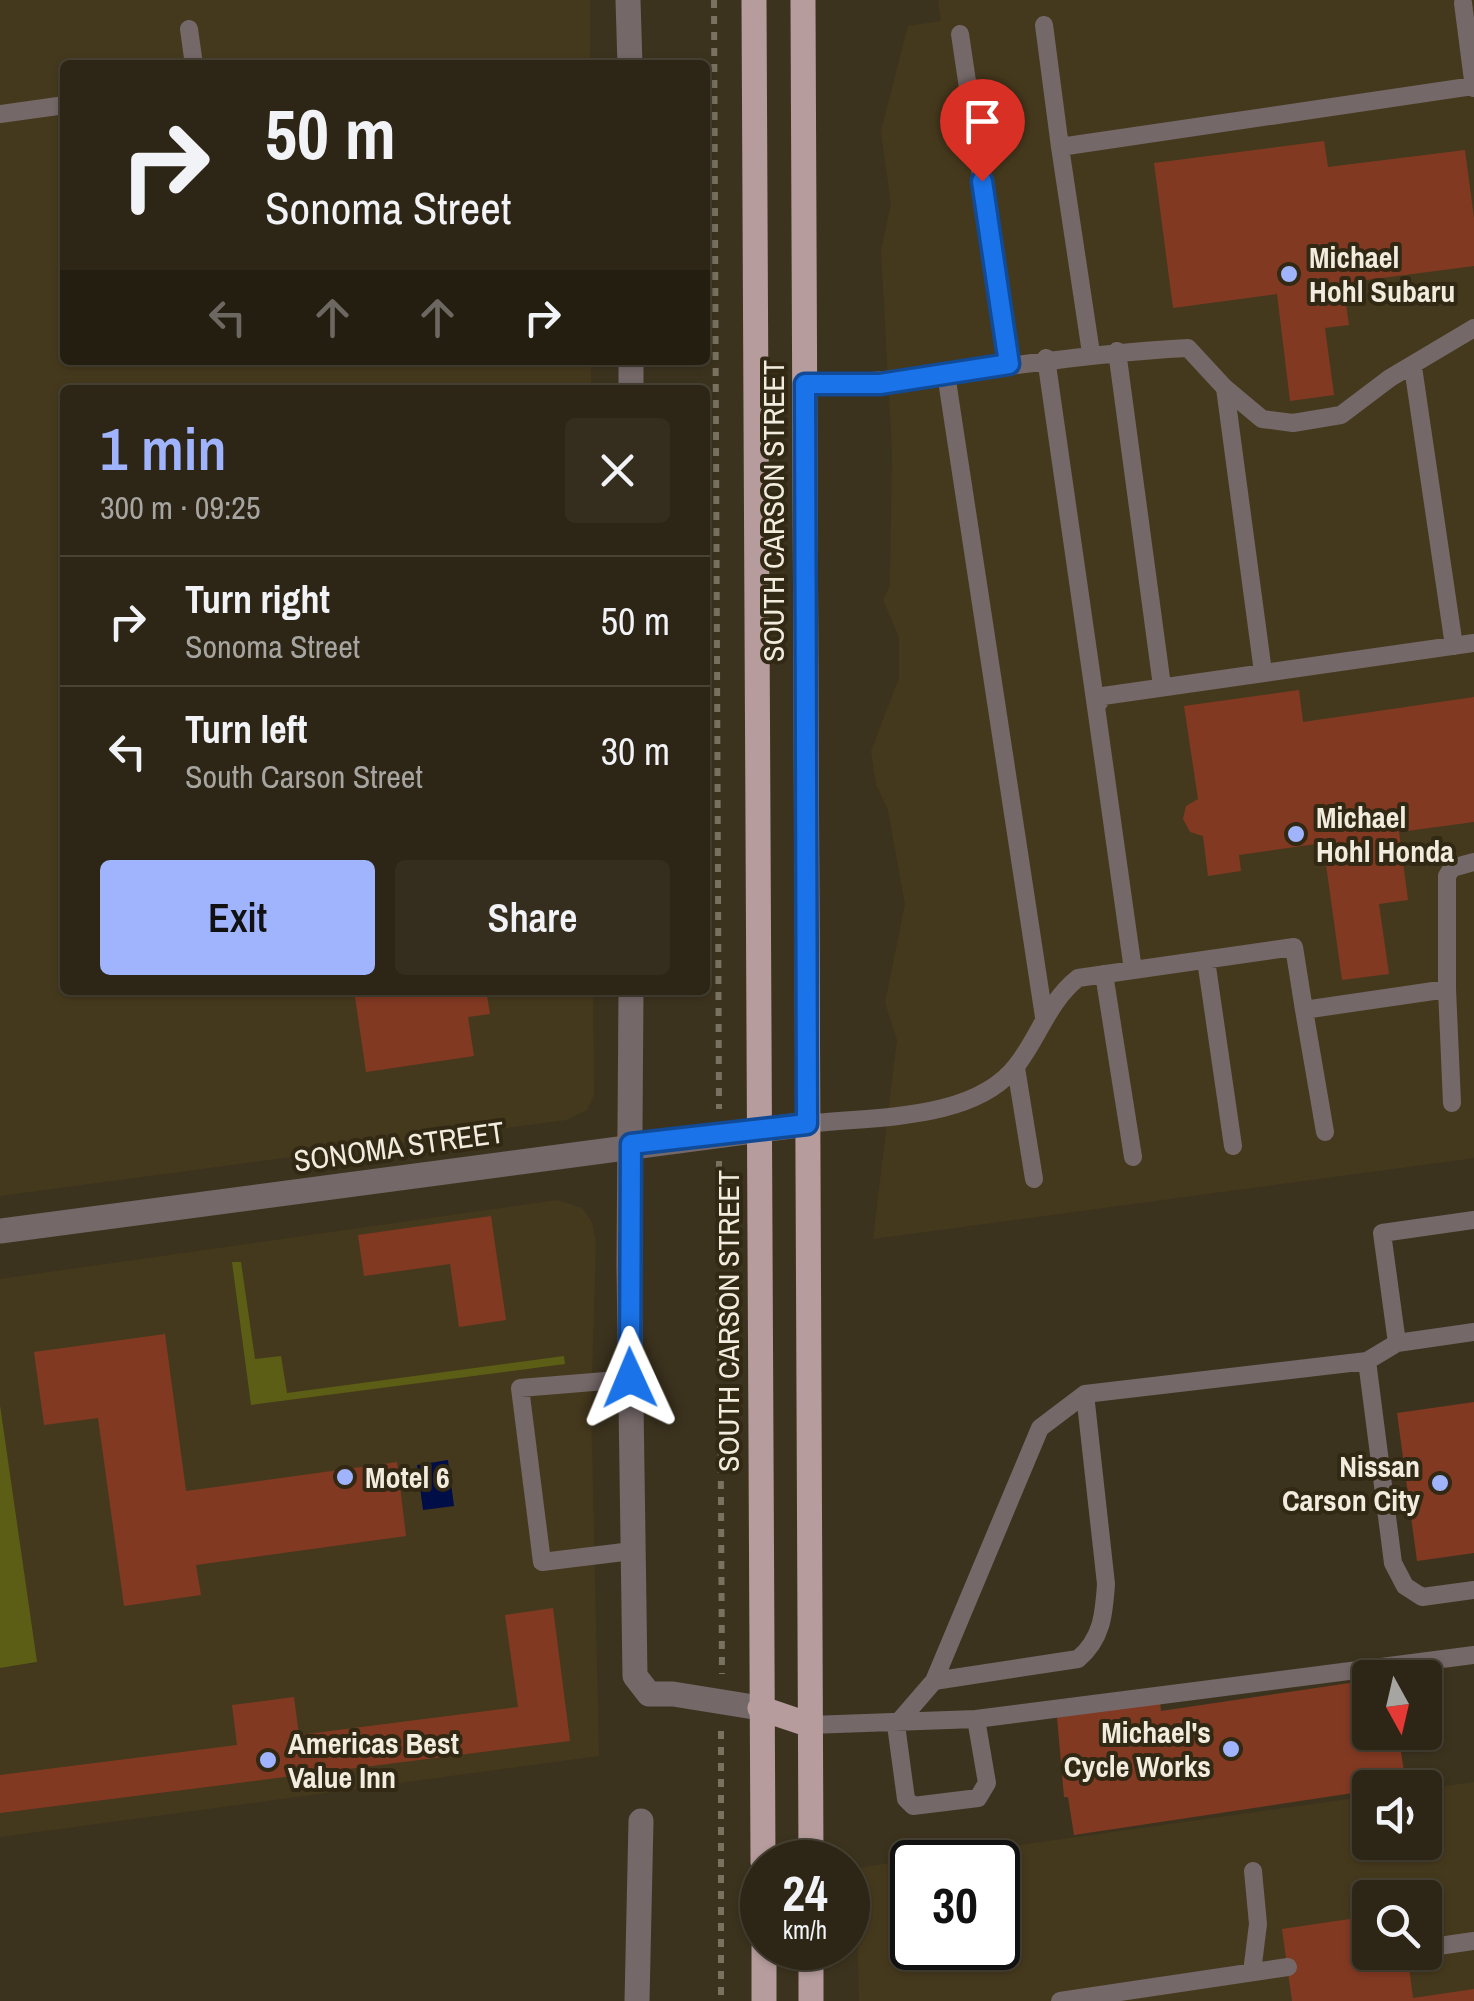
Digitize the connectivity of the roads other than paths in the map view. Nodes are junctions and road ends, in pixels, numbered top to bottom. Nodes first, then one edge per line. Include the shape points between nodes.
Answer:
1 (628, 0) edge
2 (754, 0) edge
3 (804, 0) edge
4 (1462, 3) dead end
5 (1044, 26) dead end
6 (189, 29) dead end
7 (960, 34) dead end
8 (193, 60) edge
9 (630, 60) edge
10 (1474, 87) edge
11 (60, 107) edge
12 (0, 114) edge
13 (1060, 147) junction
14 (1474, 328) edge
15 (1117, 351) junction
16 (1091, 353) junction
17 (1046, 358) junction
18 (1009, 364) junction
19 (1413, 367) junction
20 (946, 374) junction
21 (805, 384) junction
22 (1225, 388) junction
23 (1474, 644) edge
24 (1454, 646) junction
25 (1264, 672) junction
26 (1162, 686) junction
27 (1096, 707) junction
28 (1474, 862) edge
29 (1206, 960) junction
30 (1133, 970) junction
31 (1104, 974) junction
32 (1447, 989) junction
33 (631, 995) edge
34 (1304, 1010) junction
35 (1044, 1017) junction
36 (1016, 1068) junction
37 (1452, 1103) dead end
38 (807, 1124) junction
39 (760, 1129) junction
40 (1325, 1132) dead end
41 (631, 1144) junction
42 (1234, 1146) dead end
43 (1134, 1157) dead end
44 (1034, 1179) dead end
45 (1474, 1220) edge
46 (0, 1231) edge
47 (1474, 1332) edge
48 (1397, 1342) junction
49 (1366, 1361) junction
50 (630, 1378) junction
51 (1085, 1394) junction
52 (632, 1551) junction
53 (1474, 1590) edge
54 (1474, 1655) edge
55 (934, 1681) junction
56 (760, 1708) junction
57 (976, 1720) junction
58 (896, 1725) junction
59 (810, 1726) junction
60 (641, 1820) dead end
61 (763, 1840) edge
62 (810, 1840) edge
63 (1254, 1870) dead end
64 (1474, 1941) edge
65 (1442, 1946) edge
66 (1288, 1967) dead end
67 (764, 1970) edge
68 (811, 1970) edge
69 (1252, 1972) junction
70 (637, 2001) edge
71 (764, 2001) edge
72 (811, 2001) edge
73 (1060, 2001) edge

1 - 9 street
2 - 39 main road, SOUTH CARSON STREET
3 - 21 main road, SOUTH CARSON STREET
4 - 10 lane
5 - 13 lane
6 - 8 lane
7 - 18 lane
10 - 13 lane
11 - 12 lane
13 - 16 lane
14 - 19 lane
15 - 16 lane
15 - 22 lane via 1188,348
15 - 26 lane
16 - 17 lane
17 - 18 lane
17 - 27 lane
18 - 20 lane
19 - 22 lane via 1341,415 1293,423 1262,419
19 - 24 lane
20 - 21 lane via 880,384
20 - 35 lane
21 - 38 main road, SOUTH CARSON STREET
22 - 25 lane
23 - 24 lane
24 - 25 lane
25 - 26 lane
26 - 27 lane via 1103,696
27 - 30 lane
28 - 32 lane via 1452,868 1448,876
29 - 30 lane
29 - 34 lane via 1294,948
29 - 42 lane
30 - 31 lane
31 - 35 lane via 1078,978
31 - 43 lane
32 - 34 lane
32 - 37 lane
33 - 41 street
34 - 40 lane
35 - 36 lane
36 - 38 lane via 976,1097 948,1106
36 - 44 lane
38 - 39 street, SONOMA STREET
38 - 59 main road, SOUTH CARSON STREET
39 - 41 street, SONOMA STREET
39 - 56 main road, SOUTH CARSON STREET
41 - 46 street, SONOMA STREET
41 - 50 street
45 - 48 lane via 1382,1233
47 - 48 lane
48 - 49 lane
49 - 51 lane
49 - 53 lane via 1393,1562 1406,1586 1422,1597
50 - 52 street
50 - 52 lane via 520,1388 542,1562
51 - 55 lane via 1040,1428
51 - 55 lane via 1106,1584 1091,1648 1078,1658
52 - 56 street via 635,1676 649,1694
54 - 57 lane
55 - 58 lane
56 - 59 main road
56 - 61 main road, SOUTH CARSON STREET
57 - 58 lane
57 - 58 lane via 985,1792 924,1807 906,1799
58 - 59 lane
59 - 62 main road, SOUTH CARSON STREET
60 - 70 street
63 - 69 lane via 1258,1924
64 - 65 lane
66 - 69 lane
67 - 71 main road
68 - 72 main road
69 - 73 lane

